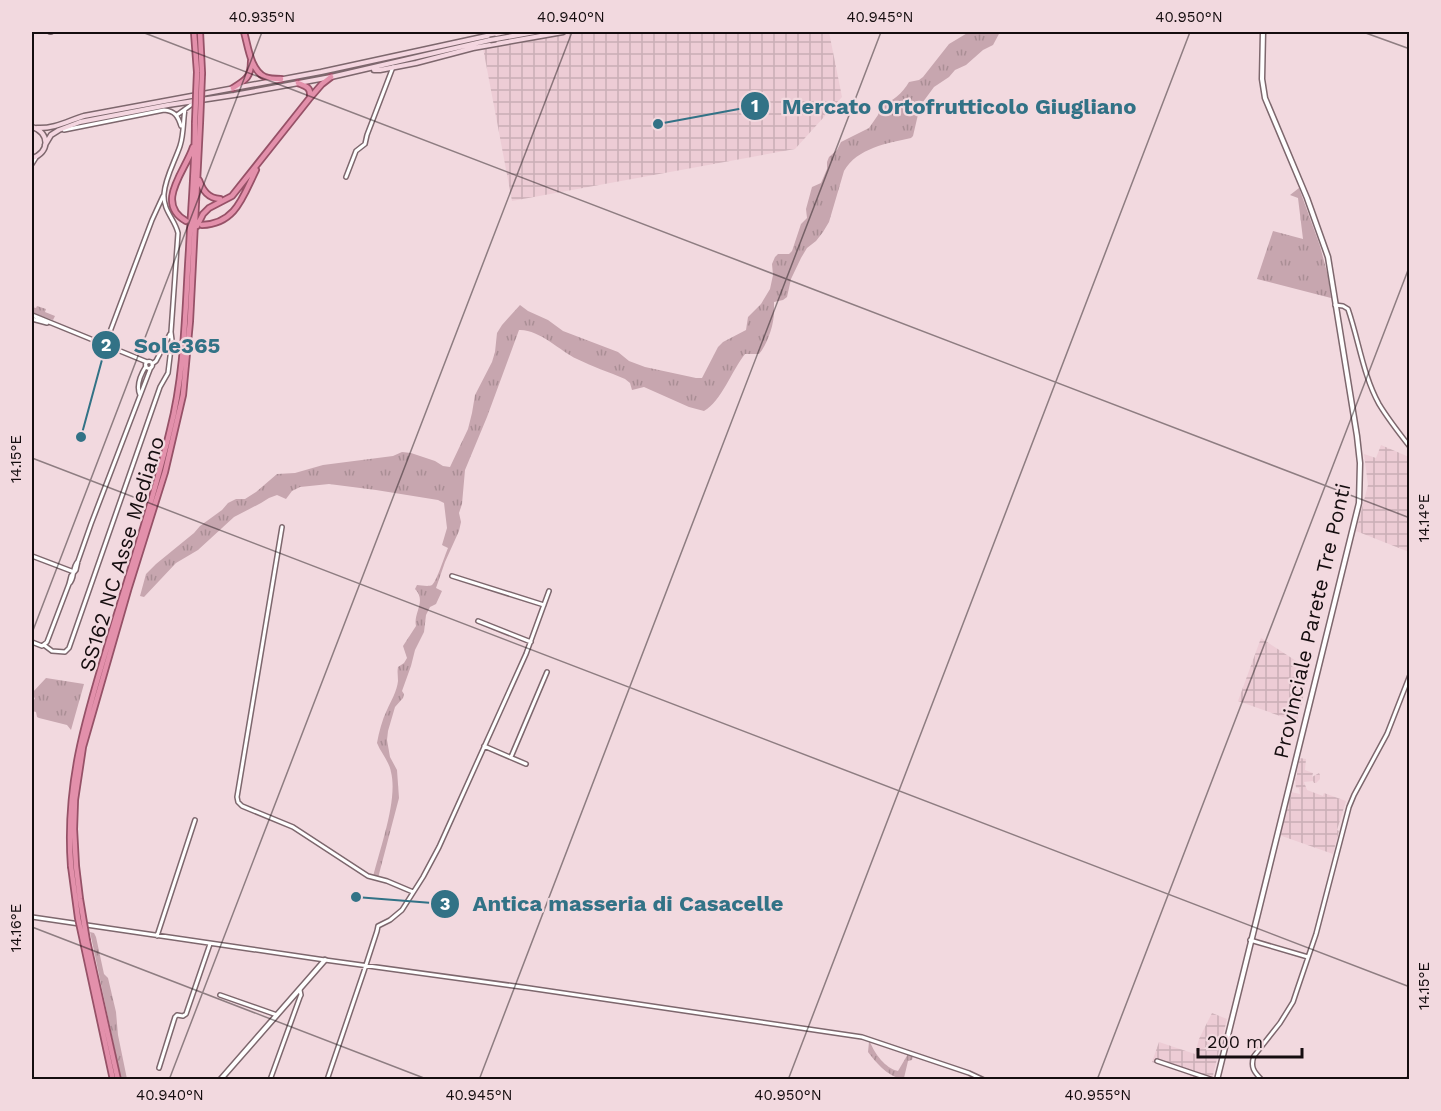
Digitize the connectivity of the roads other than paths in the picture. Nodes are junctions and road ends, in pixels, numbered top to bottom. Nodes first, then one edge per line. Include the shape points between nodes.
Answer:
1 (193, 32) edge
2 (200, 32) edge
3 (244, 32) edge
4 (505, 32) edge
5 (535, 32) edge
6 (563, 32) edge
7 (1263, 32) edge
8 (487, 35) junction
9 (491, 42) junction
10 (251, 58) junction
11 (393, 67) junction
12 (368, 70) junction
13 (200, 72) junction
14 (331, 77) junction
15 (280, 80) junction
16 (298, 83) junction
17 (233, 88) junction
18 (309, 99) junction
19 (196, 101) junction
20 (185, 109) junction
21 (177, 115) junction
22 (198, 123) junction
23 (32, 127) edge
24 (37, 128) junction
25 (182, 129) junction
26 (59, 130) junction
27 (195, 138) junction
28 (45, 145) junction
29 (38, 156) junction
30 (32, 158) edge
31 (260, 162) junction
32 (32, 164) edge
33 (346, 177) dead end
34 (198, 178) junction
35 (164, 195) junction
36 (223, 200) junction
37 (186, 222) dead end
38 (202, 225) dead end
39 (196, 228) junction
40 (1335, 305) junction
41 (32, 317) edge
42 (188, 321) junction
43 (171, 332) junction
44 (105, 345) junction
45 (149, 365) junction
46 (140, 395) junction
47 (1410, 447) edge
48 (282, 527) dead end
49 (32, 556) edge
50 (74, 572) junction
51 (452, 576) dead end
52 (549, 591) dead end
53 (544, 605) junction
54 (478, 621) dead end
55 (32, 642) edge
56 (531, 642) junction
57 (45, 645) junction
58 (547, 672) dead end
59 (1410, 675) edge
60 (484, 746) junction
61 (511, 757) junction
62 (526, 764) dead end
63 (195, 820) dead end
64 (413, 892) junction
65 (32, 917) edge
66 (157, 936) junction
67 (1250, 940) junction
68 (85, 941) junction
69 (210, 944) junction
70 (1308, 957) junction
71 (325, 960) junction
72 (366, 966) junction
73 (300, 990) junction
74 (220, 995) dead end
75 (277, 1016) junction
76 (1156, 1061) dead end
77 (159, 1068) dead end
78 (113, 1080) edge
79 (118, 1080) edge
80 (220, 1080) edge
81 (270, 1080) edge
82 (327, 1080) edge
83 (984, 1080) edge
84 (1215, 1080) edge
85 (1262, 1080) edge

1 - 13 highway, SS162 NC Asse Mediano
2 - 13 highway, SS162 NC Asse Mediano
3 - 10 highway
4 - 8 main road
5 - 9 main road, bridge
6 - 9 main road
7 - 40 street, Provinciale Parete Tre Ponti via 1265,98 1328,257
8 - 9 main road via 493,38
8 - 15 main road
9 - 11 main road
9 - 12 main road
10 - 15 highway via 263,76
10 - 17 highway via 249,75
11 - 12 main road
11 - 33 street via 365,144 356,151
12 - 14 main road
13 - 22 highway, SS162 NC Asse Mediano, bridge
14 - 16 main road
14 - 18 highway
15 - 17 main road
16 - 18 highway via 310,90
16 - 19 main road
17 - 24 main road
18 - 31 highway
19 - 20 street
19 - 26 main road via 80,122
20 - 21 street
20 - 25 street
21 - 25 street
21 - 26 street via 164,110
22 - 27 highway, SS162 NC Asse Mediano
22 - 34 highway, SS162 NC Asse Mediano
23 - 24 main road
24 - 28 main road via 44,135
25 - 35 street
26 - 28 main road
27 - 37 highway via 171,195 177,214
27 - 42 highway, SS162 NC Asse Mediano
28 - 29 main road
29 - 30 main road
29 - 32 street
31 - 36 highway via 232,196
31 - 38 highway via 232,213 216,224
34 - 36 highway via 207,195
34 - 39 highway, SS162 NC Asse Mediano
35 - 43 street via 178,233
35 - 44 street
36 - 39 highway via 203,214
39 - 42 highway, SS162 NC Asse Mediano
40 - 47 street via 1348,309 1371,387
40 - 67 street, Provinciale Parete Tre Ponti via 1359,454 1359,503
41 - 44 street
42 - 68 highway, SS162 NC Asse Mediano, bridge via 171,429 97,688 73,803 73,866
43 - 45 street via 156,361
43 - 57 street via 168,373 159,387 69,648 65,652 52,651
44 - 45 street
45 - 46 street
45 - 46 street via 138,386
46 - 50 street
48 - 64 street via 238,802 293,827 368,876
49 - 50 street
50 - 57 street
51 - 53 street
52 - 53 street
53 - 56 street
54 - 56 street
55 - 57 street
56 - 60 street
58 - 61 street
59 - 70 street via 1349,807
60 - 61 street
60 - 64 street via 439,847
61 - 62 street
63 - 66 street
64 - 72 street via 398,915 378,927
65 - 66 street
66 - 69 street
67 - 70 street
67 - 84 street, Provinciale Parete Tre Ponti
68 - 78 highway, SS162 NC Asse Mediano
68 - 79 highway, SS162 NC Asse Mediano
69 - 71 street
69 - 77 street via 186,1014 175,1017
70 - 85 street via 1293,1002 1252,1060 1252,1068
71 - 72 street
71 - 73 street
72 - 82 street
72 - 83 street via 862,1037
73 - 75 street
73 - 81 street
74 - 75 street
75 - 80 street
76 - 84 street

